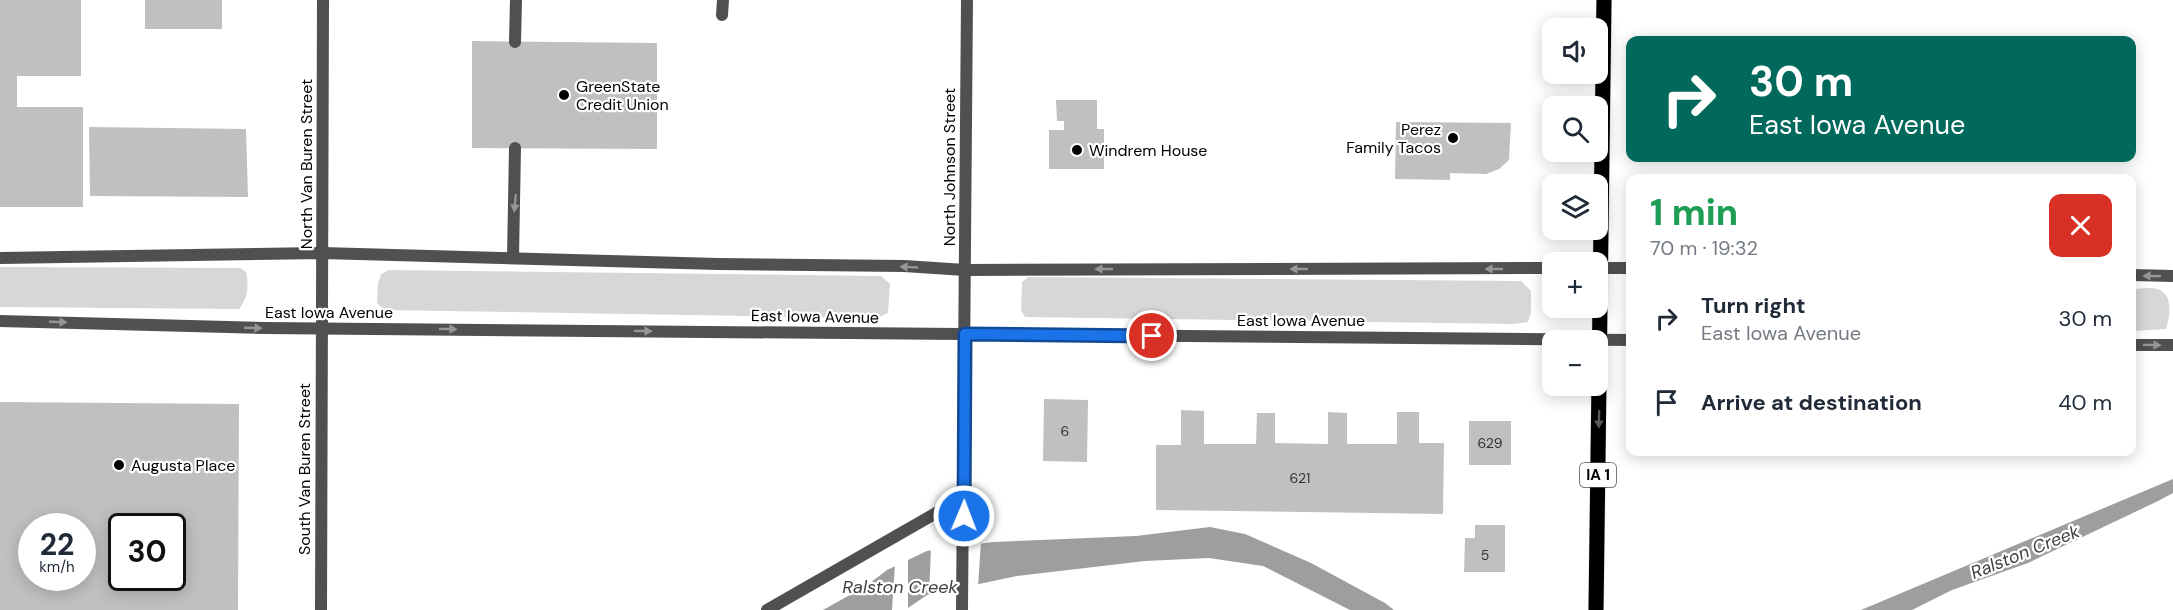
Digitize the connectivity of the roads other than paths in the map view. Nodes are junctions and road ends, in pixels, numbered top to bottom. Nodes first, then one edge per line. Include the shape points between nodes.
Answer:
1 (323, 0) edge
2 (516, 0) edge
3 (723, 0) edge
4 (967, 0) edge
5 (1604, 0) edge
6 (722, 15) dead end
7 (515, 42) dead end
8 (515, 148) dead end
9 (1599, 252) edge
10 (322, 253) junction
11 (0, 258) edge
12 (513, 258) junction
13 (1542, 268) edge
14 (1608, 268) edge
15 (1626, 268) edge
16 (965, 270) junction
17 (2136, 275) edge
18 (2173, 276) edge
19 (0, 321) edge
20 (321, 328) junction
21 (965, 334) junction
22 (1542, 339) edge
23 (1608, 339) edge
24 (1626, 340) edge
25 (2136, 345) edge
26 (2173, 345) edge
27 (1599, 396) edge
28 (964, 497) junction
29 (962, 605) edge
30 (321, 610) edge
31 (767, 610) edge
32 (1596, 610) edge

1 - 10 street, North Van Buren Street
2 - 7 street
3 - 6 street
4 - 16 street, North Johnson Street
5 - 9 main road, IA 1
8 -> 12 street
10 - 11 street
10 - 12 street
10 - 20 street, North Van Buren Street
16 -> 12 street
13 -> 16 street
14 - 15 street
16 - 21 street, North Johnson Street
18 -> 17 street
19 -> 20 street, East Iowa Avenue
20 -> 21 street, East Iowa Avenue
20 - 30 street, South Van Buren Street
21 - 22 street, East Iowa Avenue
21 - 28 street, North Johnson Street
23 - 24 street, East Iowa Avenue
25 -> 26 street
27 -> 32 main road, IA 1
28 - 29 street, North Johnson Street
28 - 31 street

